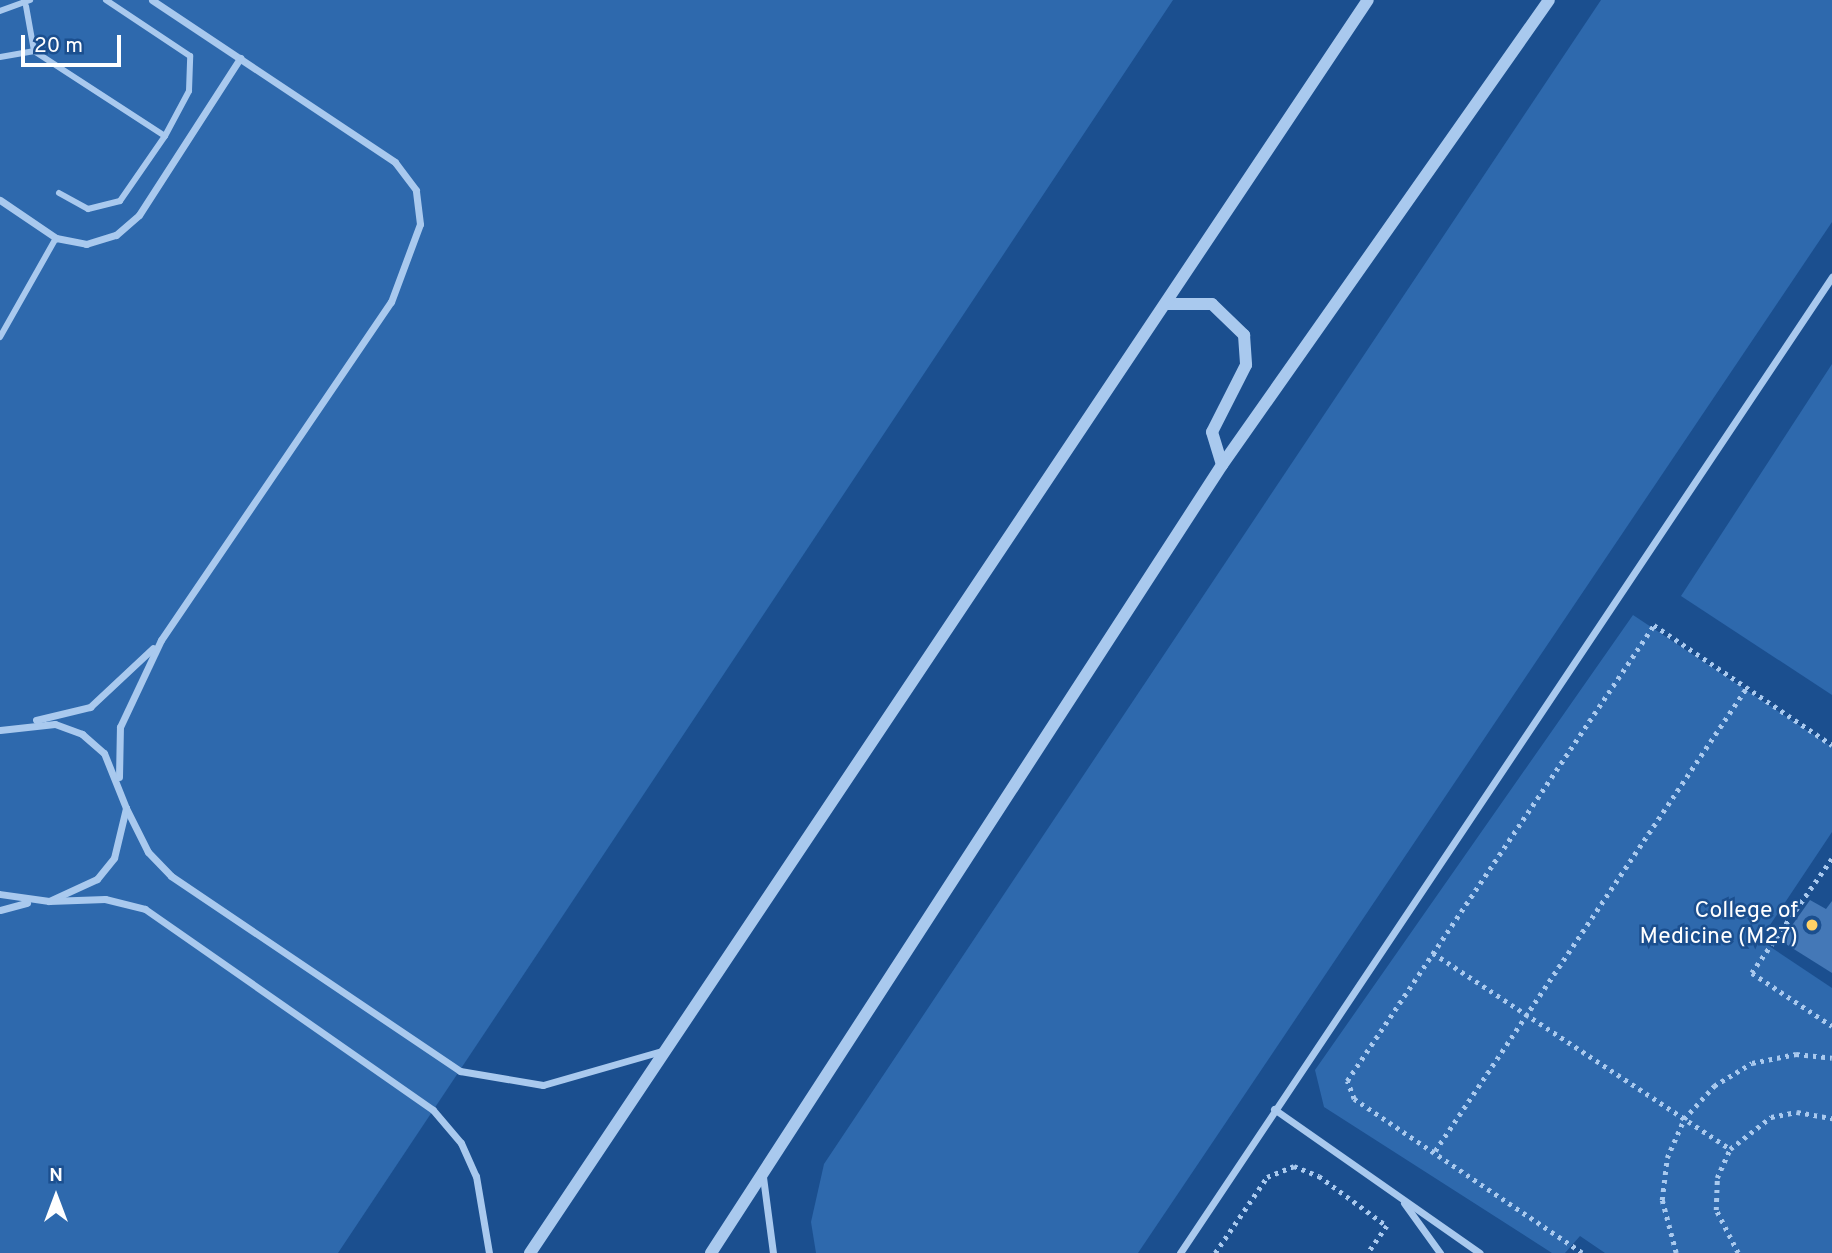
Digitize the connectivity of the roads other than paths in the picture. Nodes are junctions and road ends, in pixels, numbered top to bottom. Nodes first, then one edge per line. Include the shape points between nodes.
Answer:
1 (106, 0) edge
2 (152, 0) edge
3 (1368, 0) edge
4 (1549, 0) edge
5 (28, 3) edge
6 (0, 11) edge
7 (34, 51) junction
8 (0, 58) edge
9 (240, 58) junction
10 (164, 136) junction
11 (59, 193) dead end
12 (0, 200) edge
13 (57, 238) junction
14 (1832, 277) edge
15 (1167, 304) junction
16 (0, 337) edge
17 (1222, 465) junction
18 (160, 640) junction
19 (26, 722) junction
20 (0, 730) edge
21 (119, 778) junction
22 (126, 808) junction
23 (0, 894) edge
24 (49, 901) junction
25 (31, 902) junction
26 (0, 909) edge
27 (666, 1050) junction
28 (1274, 1109) junction
29 (763, 1177) junction
30 (1396, 1195) junction
31 (489, 1253) edge
32 (530, 1253) edge
33 (711, 1253) edge
34 (773, 1253) edge
35 (1180, 1253) edge
36 (1440, 1253) edge
37 (1480, 1253) edge

1 - 10 street via 190,56 189,91
2 - 9 street
3 - 15 street
4 - 17 street
5 - 6 street
5 - 7 street
7 - 8 street
7 - 10 street
9 - 13 street via 139,215 116,235 86,244
9 - 18 street via 395,162 416,190 421,224 391,302
10 - 11 street via 120,201 88,209
12 - 13 street
13 - 16 street
14 - 28 street
15 - 17 street via 1212,304 1244,335 1246,365 1214,421 1213,444
15 - 27 street
17 - 29 street
18 - 19 street via 90,707
18 - 21 street via 120,727
19 - 20 street
19 - 21 street via 82,734 104,753
21 - 22 street
22 - 24 street via 114,858 86,886
22 - 27 street via 148,852 171,876 460,1071 543,1085
23 - 25 street
24 - 25 street
24 - 31 street via 105,899 145,909 433,1110 461,1143 476,1176
25 - 26 street
27 - 32 street
28 - 30 street
28 - 35 street
29 - 33 street
29 - 34 street
30 - 36 street
30 - 37 street

